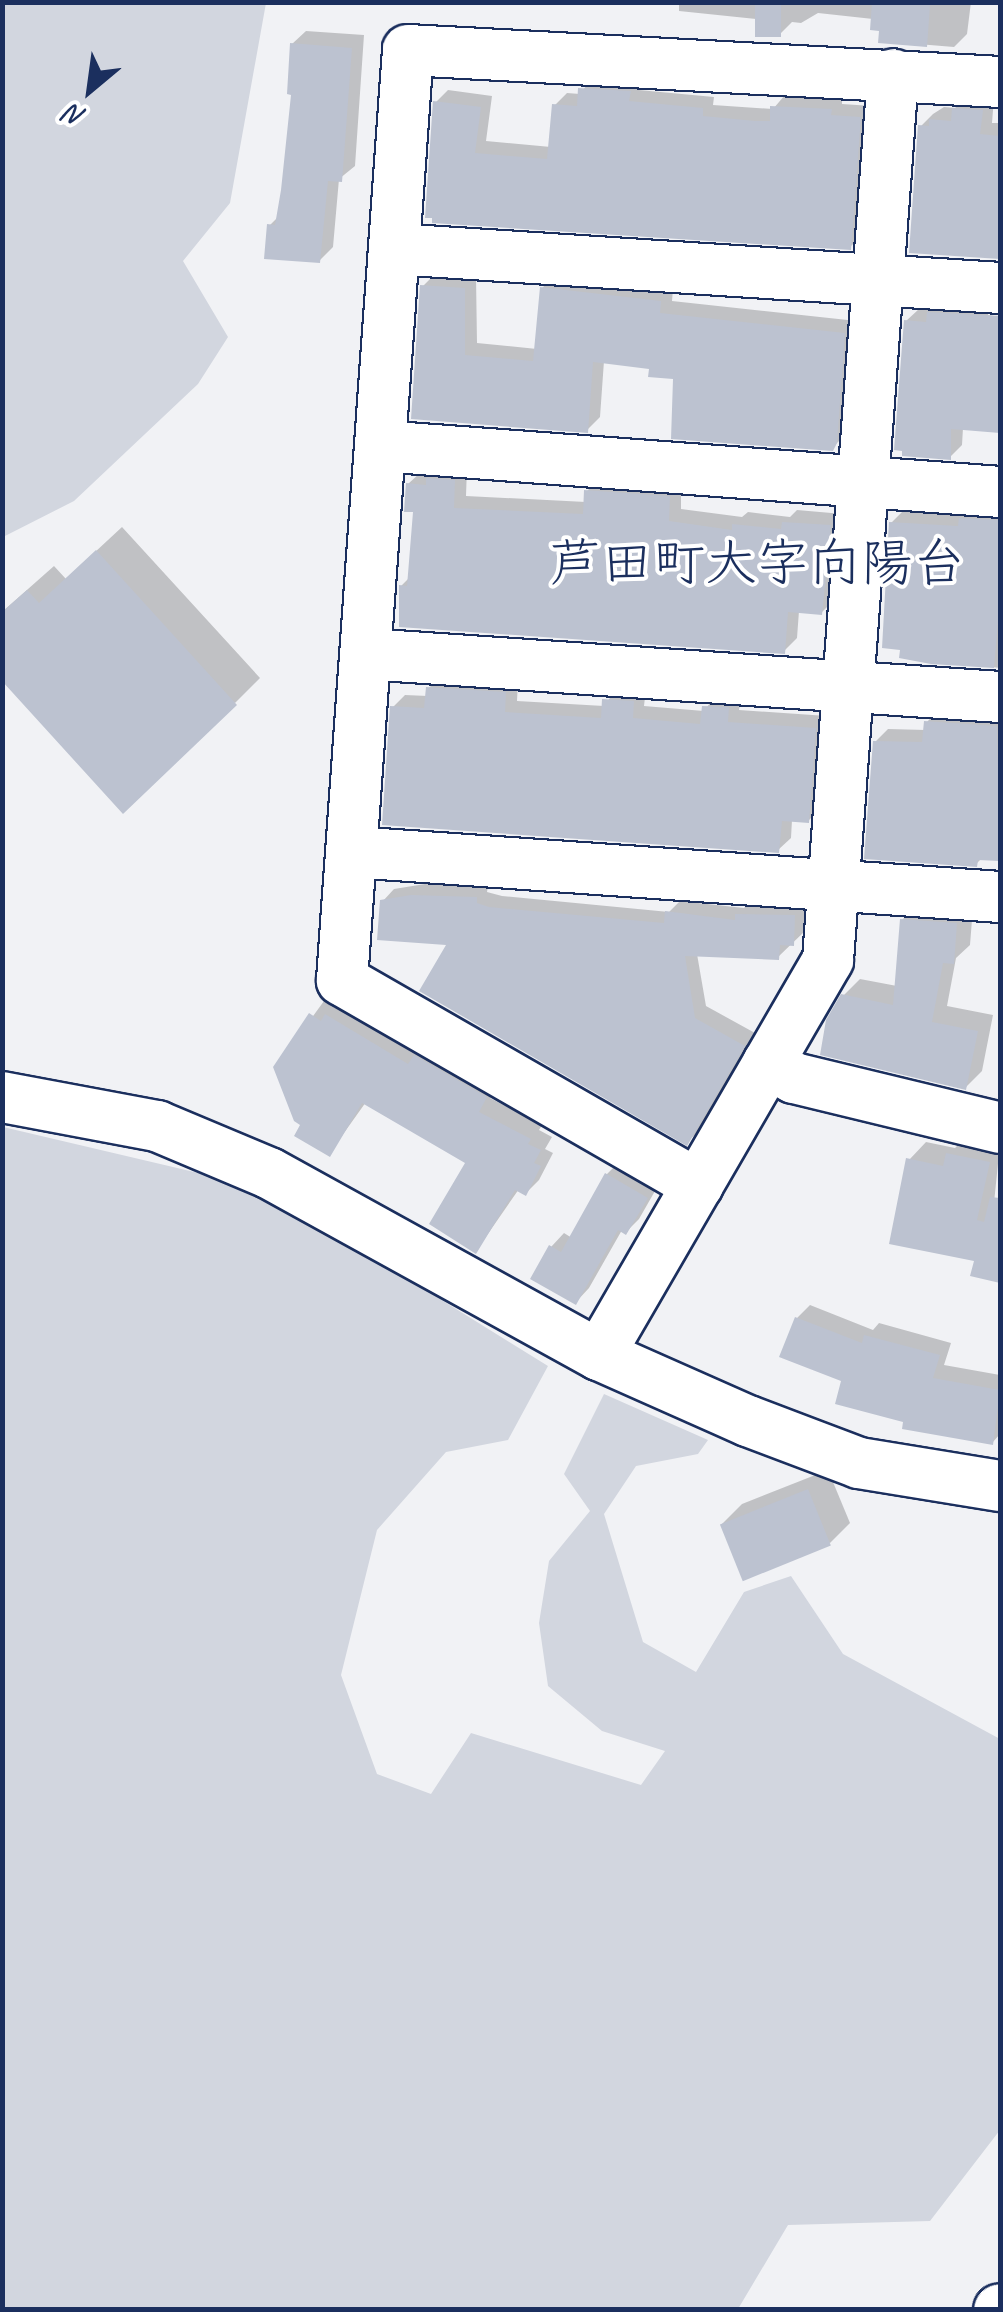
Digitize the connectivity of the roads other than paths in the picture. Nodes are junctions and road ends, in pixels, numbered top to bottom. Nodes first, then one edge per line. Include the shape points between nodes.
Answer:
1 (893, 74) junction
2 (1000, 82) edge
3 (394, 249) junction
4 (878, 278) junction
5 (1000, 288) edge
6 (380, 446) junction
7 (863, 481) junction
8 (1000, 492) edge
9 (366, 654) junction
10 (848, 685) junction
11 (1000, 697) edge
12 (352, 852) junction
13 (833, 884) junction
14 (1000, 897) edge
15 (768, 1063) junction
16 (2, 1097) edge
17 (1000, 1128) edge
18 (698, 1184) junction
19 (599, 1355) junction
20 (1000, 1486) edge

1 - 2 street
1 - 3 street via 408,50
1 - 4 street
3 - 4 street
3 - 6 street
4 - 5 street
4 - 7 street
6 - 7 street
6 - 9 street
7 - 8 street
7 - 10 street
9 - 10 street
9 - 12 street
10 - 11 street
10 - 13 street
12 - 13 street
12 - 18 street via 342,980
13 - 14 street
13 - 15 street via 828,960
15 - 17 street via 794,1078
15 - 18 street
16 - 19 street via 157,1126 269,1173
18 - 19 street
19 - 20 street via 860,1463

